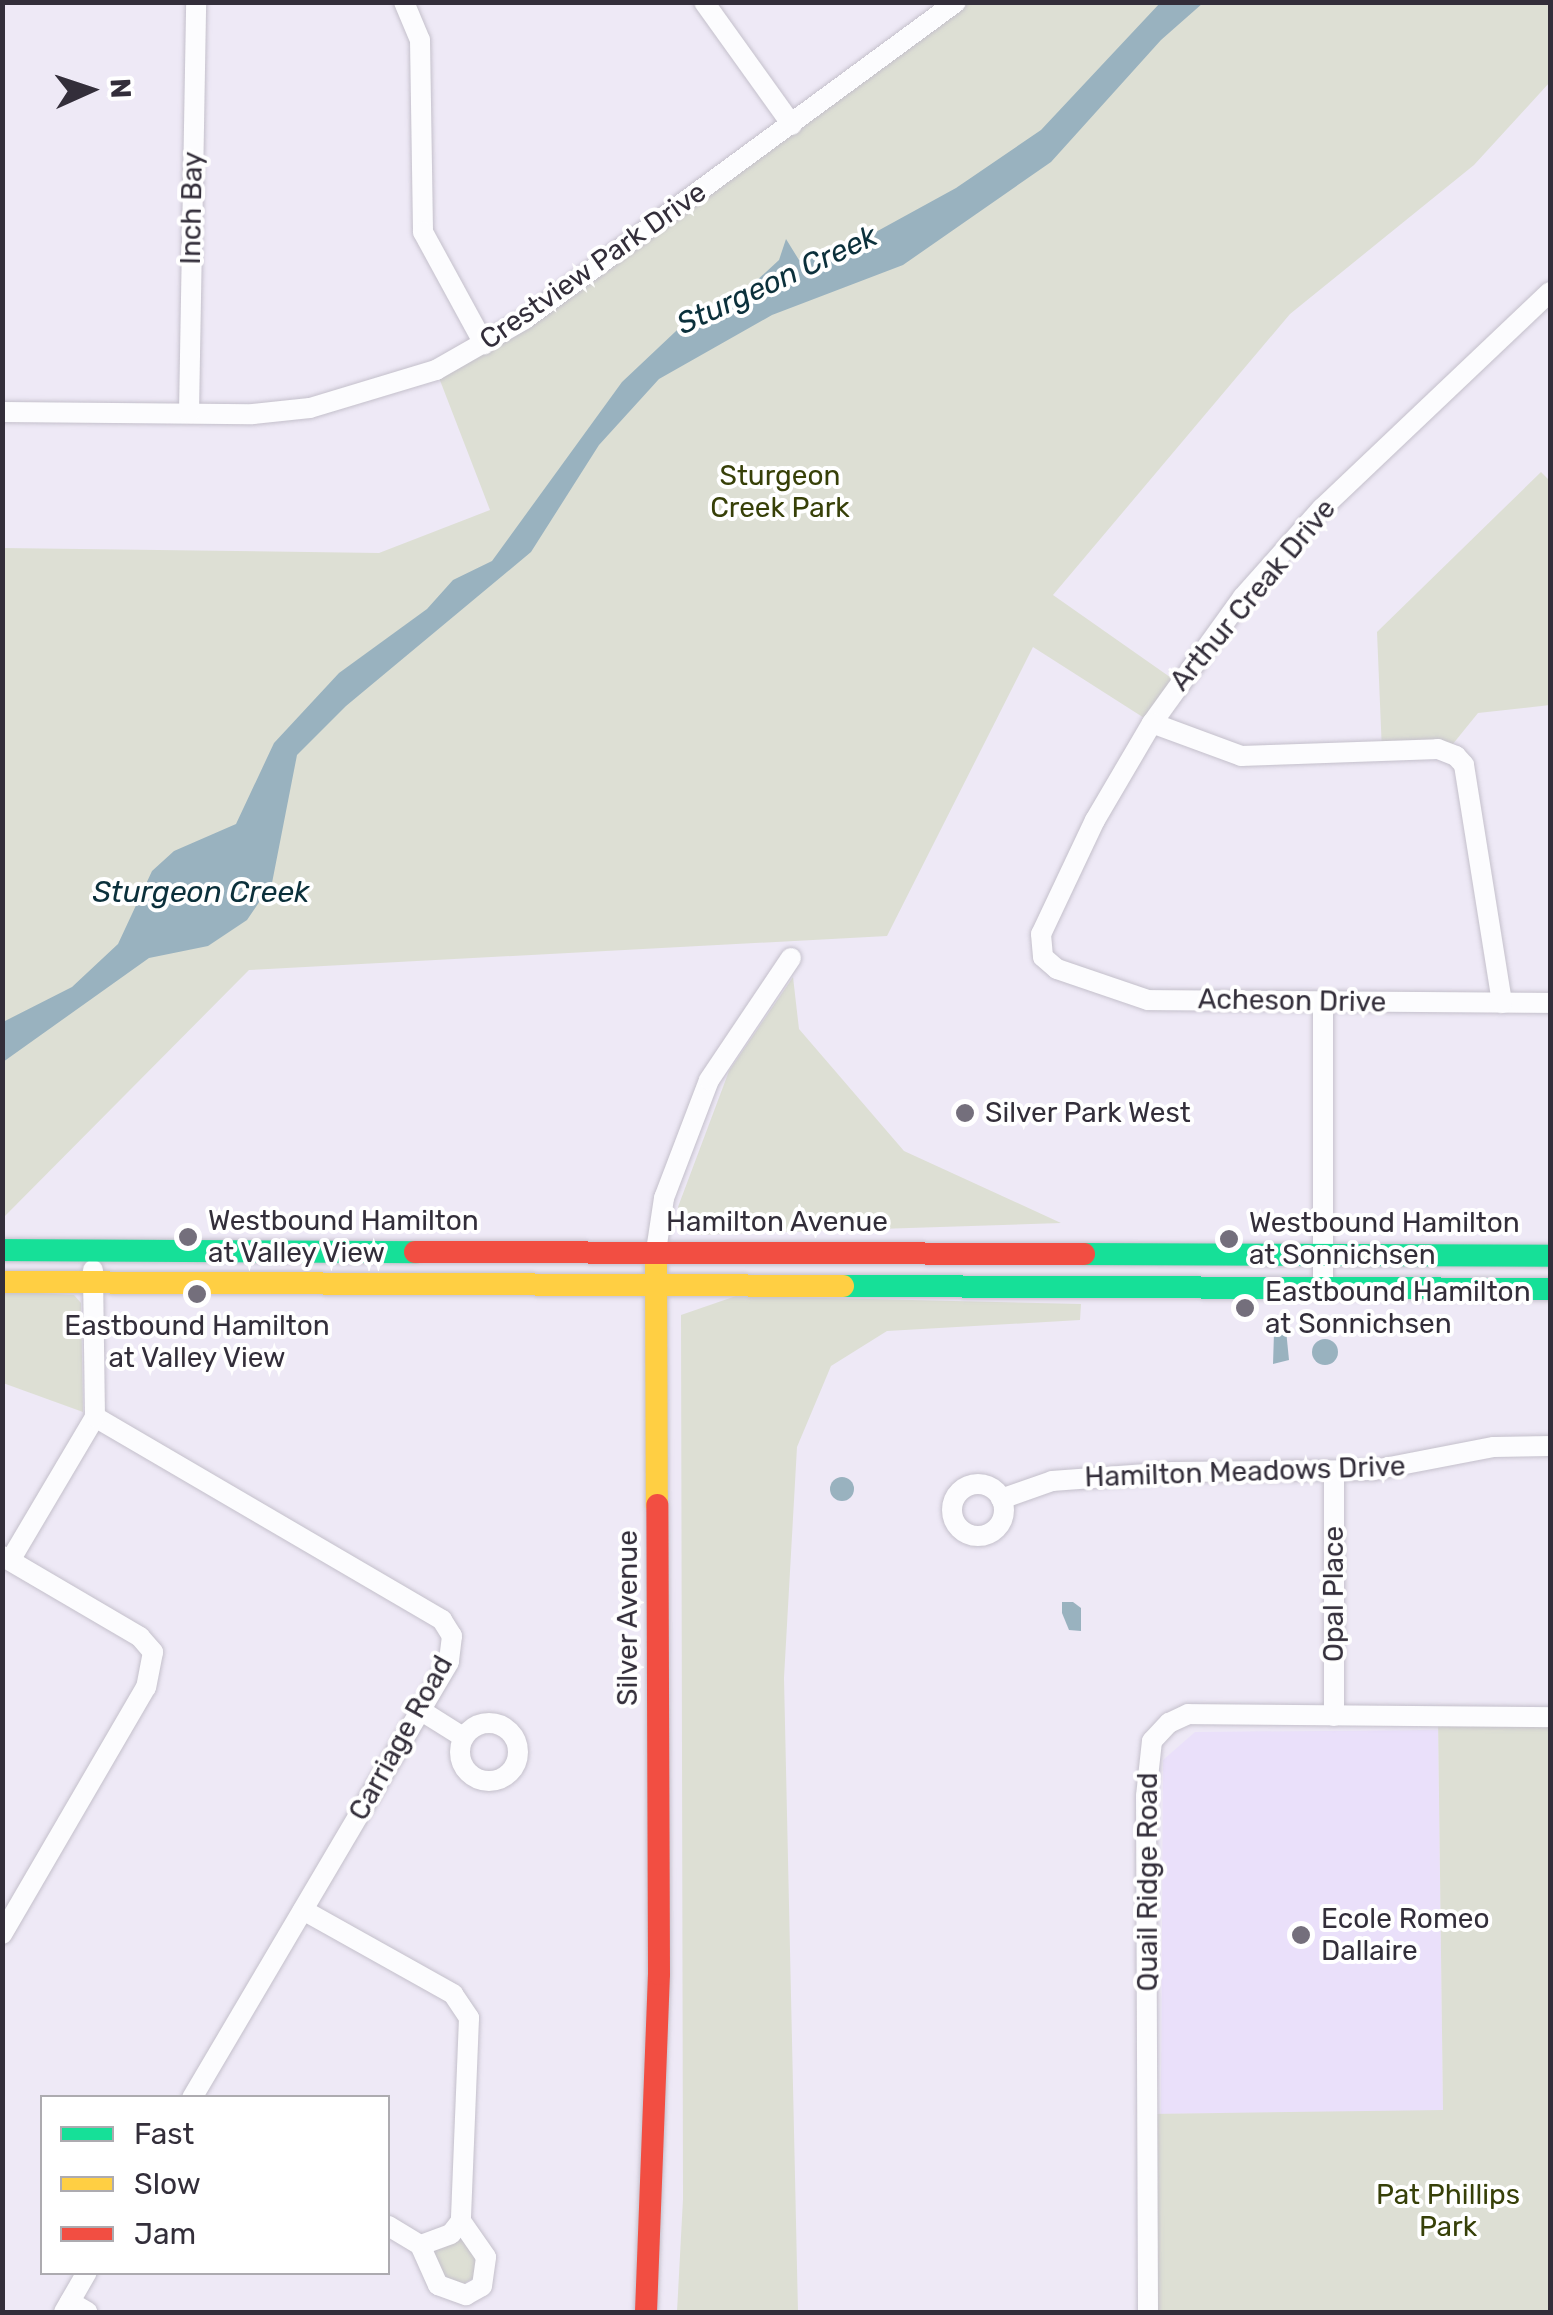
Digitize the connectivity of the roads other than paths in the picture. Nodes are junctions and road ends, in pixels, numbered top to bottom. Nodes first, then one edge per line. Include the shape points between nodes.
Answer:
1 (196, 2) edge
2 (404, 2) edge
3 (704, 2) edge
4 (956, 2) edge
5 (792, 124) junction
6 (1550, 292) edge
7 (484, 344) junction
8 (2, 412) edge
9 (189, 412) junction
10 (1152, 723) junction
11 (1043, 957) joint
12 (791, 958) dead end
13 (1323, 1002) junction
14 (1502, 1003) junction
15 (1550, 1003) edge
16 (2, 1250) edge
17 (656, 1252) junction
18 (93, 1253) junction
19 (1322, 1255) junction
20 (1550, 1256) edge
21 (2, 1282) edge
22 (94, 1284) junction
23 (656, 1284) junction
24 (1323, 1288) junction
25 (1550, 1289) edge
26 (95, 1417) junction
27 (1550, 1446) edge
28 (1334, 1471) junction
29 (1001, 1499) dead end
30 (7, 1558) edge
31 (420, 1710) junction
32 (1334, 1716) junction
33 (1550, 1717) edge
34 (463, 1736) dead end
35 (303, 1910) junction
36 (2, 1934) edge
37 (194, 2095) edge
38 (461, 2221) junction
39 (390, 2227) edge
40 (420, 2245) junction
41 (87, 2275) edge
42 (74, 2309) edge
43 (646, 2312) edge
44 (1148, 2312) edge

1 - 9 street, Inch Bay
2 - 7 street via 420,40 422,232
3 - 5 street
4 - 5 street, Crestview Park Drive
5 - 7 street, Crestview Park Drive
6 - 10 street, Arthur Creak Drive via 1322,508 1232,611
7 - 9 street, Crestview Park Drive via 436,370 310,408
8 - 9 street, Crestview Park Drive
10 - 11 street, Arthur Creak Drive via 1047,918
10 - 14 street via 1241,756 1438,748 1456,756 1464,765
11 - 13 street, Acheson Drive via 1073,978 1148,1000
12 - 17 street, Silver Avenue via 709,1080 664,1198
13 - 14 street, Acheson Drive
13 - 19 street
14 - 15 street, Acheson Drive
16 - 18 street, Hamilton Avenue
17 - 18 street, Hamilton Avenue
17 - 19 street, Hamilton Avenue
17 - 23 street, Silver Avenue
18 - 22 street
19 - 20 street, Hamilton Avenue
19 - 24 street
21 - 22 street
22 - 23 street
22 - 26 street
23 - 24 street
23 - 43 street, Silver Avenue via 659,1974
24 - 25 street
26 - 30 street
26 - 31 street, Carriage Road via 442,1620 453,1646
27 - 28 street, Hamilton Meadows Drive via 1494,1447 1413,1466
28 - 29 street, Hamilton Meadows Drive via 1052,1481
28 - 32 street, Opal Place
30 - 36 street via 140,1637 153,1652 153,1668
31 - 34 street
31 - 35 street, Carriage Road
32 - 33 street, Quail Ridge Road
32 - 44 street, Quail Ridge Road via 1188,1714 1160,1730 1148,1752
35 - 37 street, Carriage Road
35 - 38 street via 464,2006 469,2058
38 - 40 street via 451,2234
38 - 40 street via 486,2256 482,2286 466,2295 438,2286
39 - 40 street
41 - 42 street

